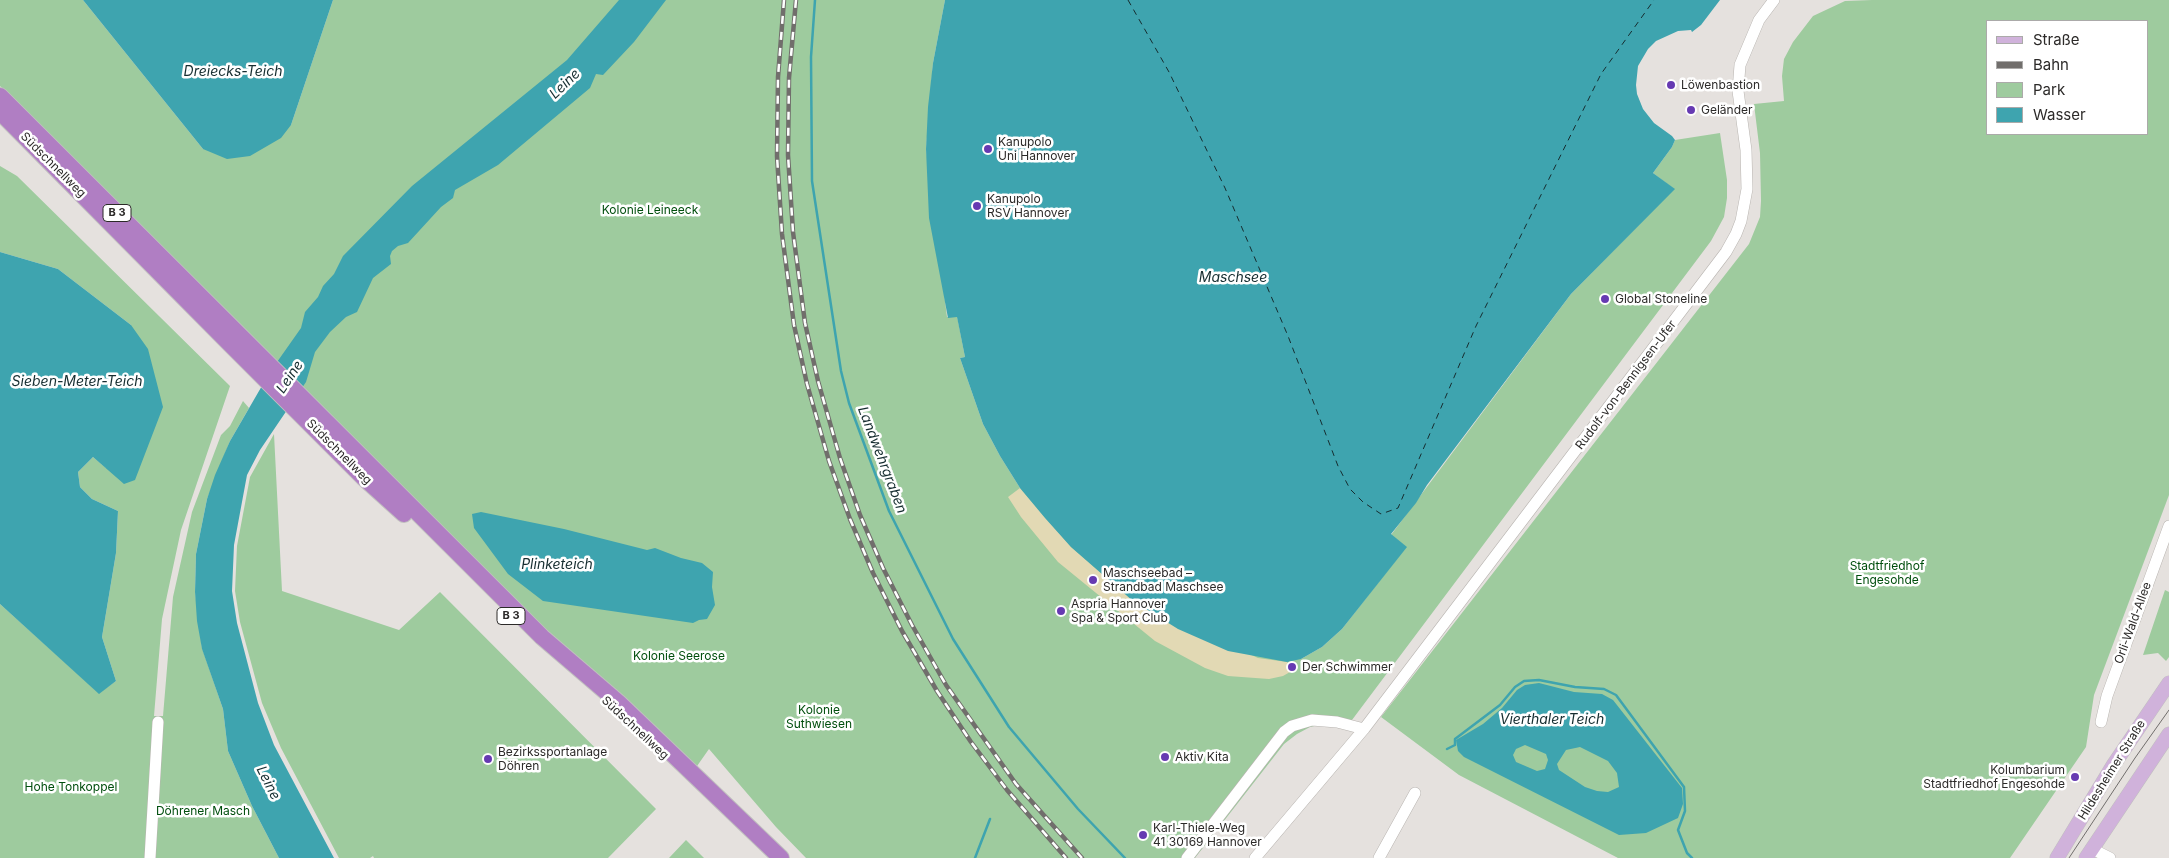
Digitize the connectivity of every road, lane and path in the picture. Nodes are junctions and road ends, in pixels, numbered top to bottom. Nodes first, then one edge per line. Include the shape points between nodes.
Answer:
1 (1774, 0) edge
2 (0, 96) edge
3 (0, 112) edge
4 (232, 337) junction
5 (2169, 526) edge
6 (2169, 683) edge
7 (158, 722) dead end
8 (2101, 722) dead end
9 (1364, 729) junction
10 (2169, 734) edge
11 (1415, 793) dead end
12 (2089, 853) edge
13 (777, 856) edge
14 (150, 858) edge
15 (1187, 858) edge
16 (1255, 858) edge
17 (1379, 858) edge
18 (2057, 858) edge
19 (2110, 858) edge

1 - 9 street, Rudolf-von-Bennigsen-Ufer via 1759,20 1740,65 1738,91 1748,172 1744,207 1736,234
2 - 4 highway, Südschnellweg / B 3
3 - 4 highway, Südschnellweg / B 3
4 - 13 highway, Südschnellweg / B 3 via 537,642 659,745
5 - 8 street, Orli-Wald-Allee via 2107,696
6 - 18 main road, Hildesheimer Straße via 2114,764
7 - 14 street
9 - 15 street via 1312,720 1284,732
9 - 16 street, Rudolf-von-Bennigsen-Ufer
10 - 12 main road, Hildesheimer Straße
11 - 17 street
12 - 19 street, Hildesheimer Straße

